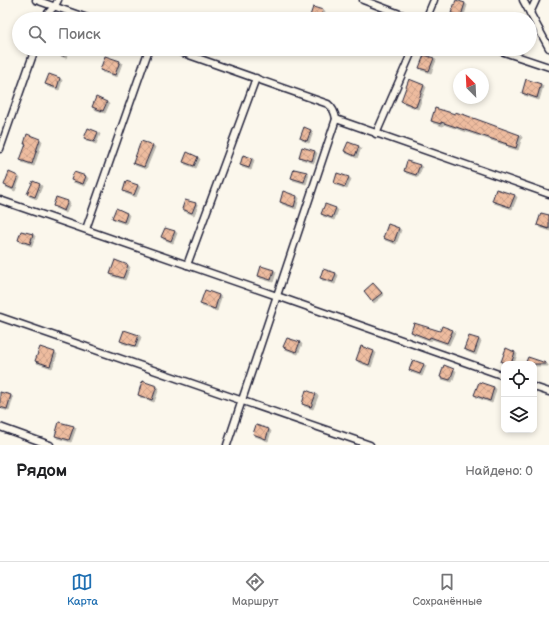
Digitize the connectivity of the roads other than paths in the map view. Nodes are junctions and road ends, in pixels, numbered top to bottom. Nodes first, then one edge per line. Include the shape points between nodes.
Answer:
1 (36, 0) edge
2 (58, 0) edge
3 (363, 0) edge
4 (434, 0) edge
5 (523, 0) edge
6 (536, 0) edge
7 (55, 6) junction
8 (49, 12) edge
9 (71, 12) edge
10 (395, 12) edge
11 (429, 12) edge
12 (529, 12) edge
13 (530, 12) edge
14 (537, 26) edge
15 (549, 48) edge
16 (33, 56) edge
17 (147, 56) edge
18 (192, 56) edge
19 (410, 56) edge
20 (516, 56) edge
21 (549, 67) edge
22 (256, 78) junction
23 (336, 119) junction
24 (376, 134) junction
25 (0, 149) edge
26 (549, 194) edge
27 (0, 200) edge
28 (86, 229) junction
29 (187, 265) junction
30 (277, 296) junction
31 (0, 317) edge
32 (501, 375) edge
33 (537, 388) edge
34 (549, 392) edge
35 (242, 401) junction
36 (0, 427) edge
37 (50, 445) edge
38 (227, 445) edge
39 (370, 445) edge

1 - 7 street
2 - 7 street
3 - 10 street
4 - 11 street
5 - 12 street
6 - 13 street
7 - 8 street
7 - 9 street
14 - 15 street
16 - 25 street
17 - 28 street
18 - 22 street
19 - 24 street
20 - 21 street
22 - 23 street via 328,104 333,108
22 - 29 street
23 - 24 street
23 - 30 street
24 - 26 street
27 - 28 street
28 - 29 street
29 - 30 street
30 - 32 street
30 - 35 street
31 - 35 street
33 - 34 street
35 - 38 street
35 - 39 street
36 - 37 street

